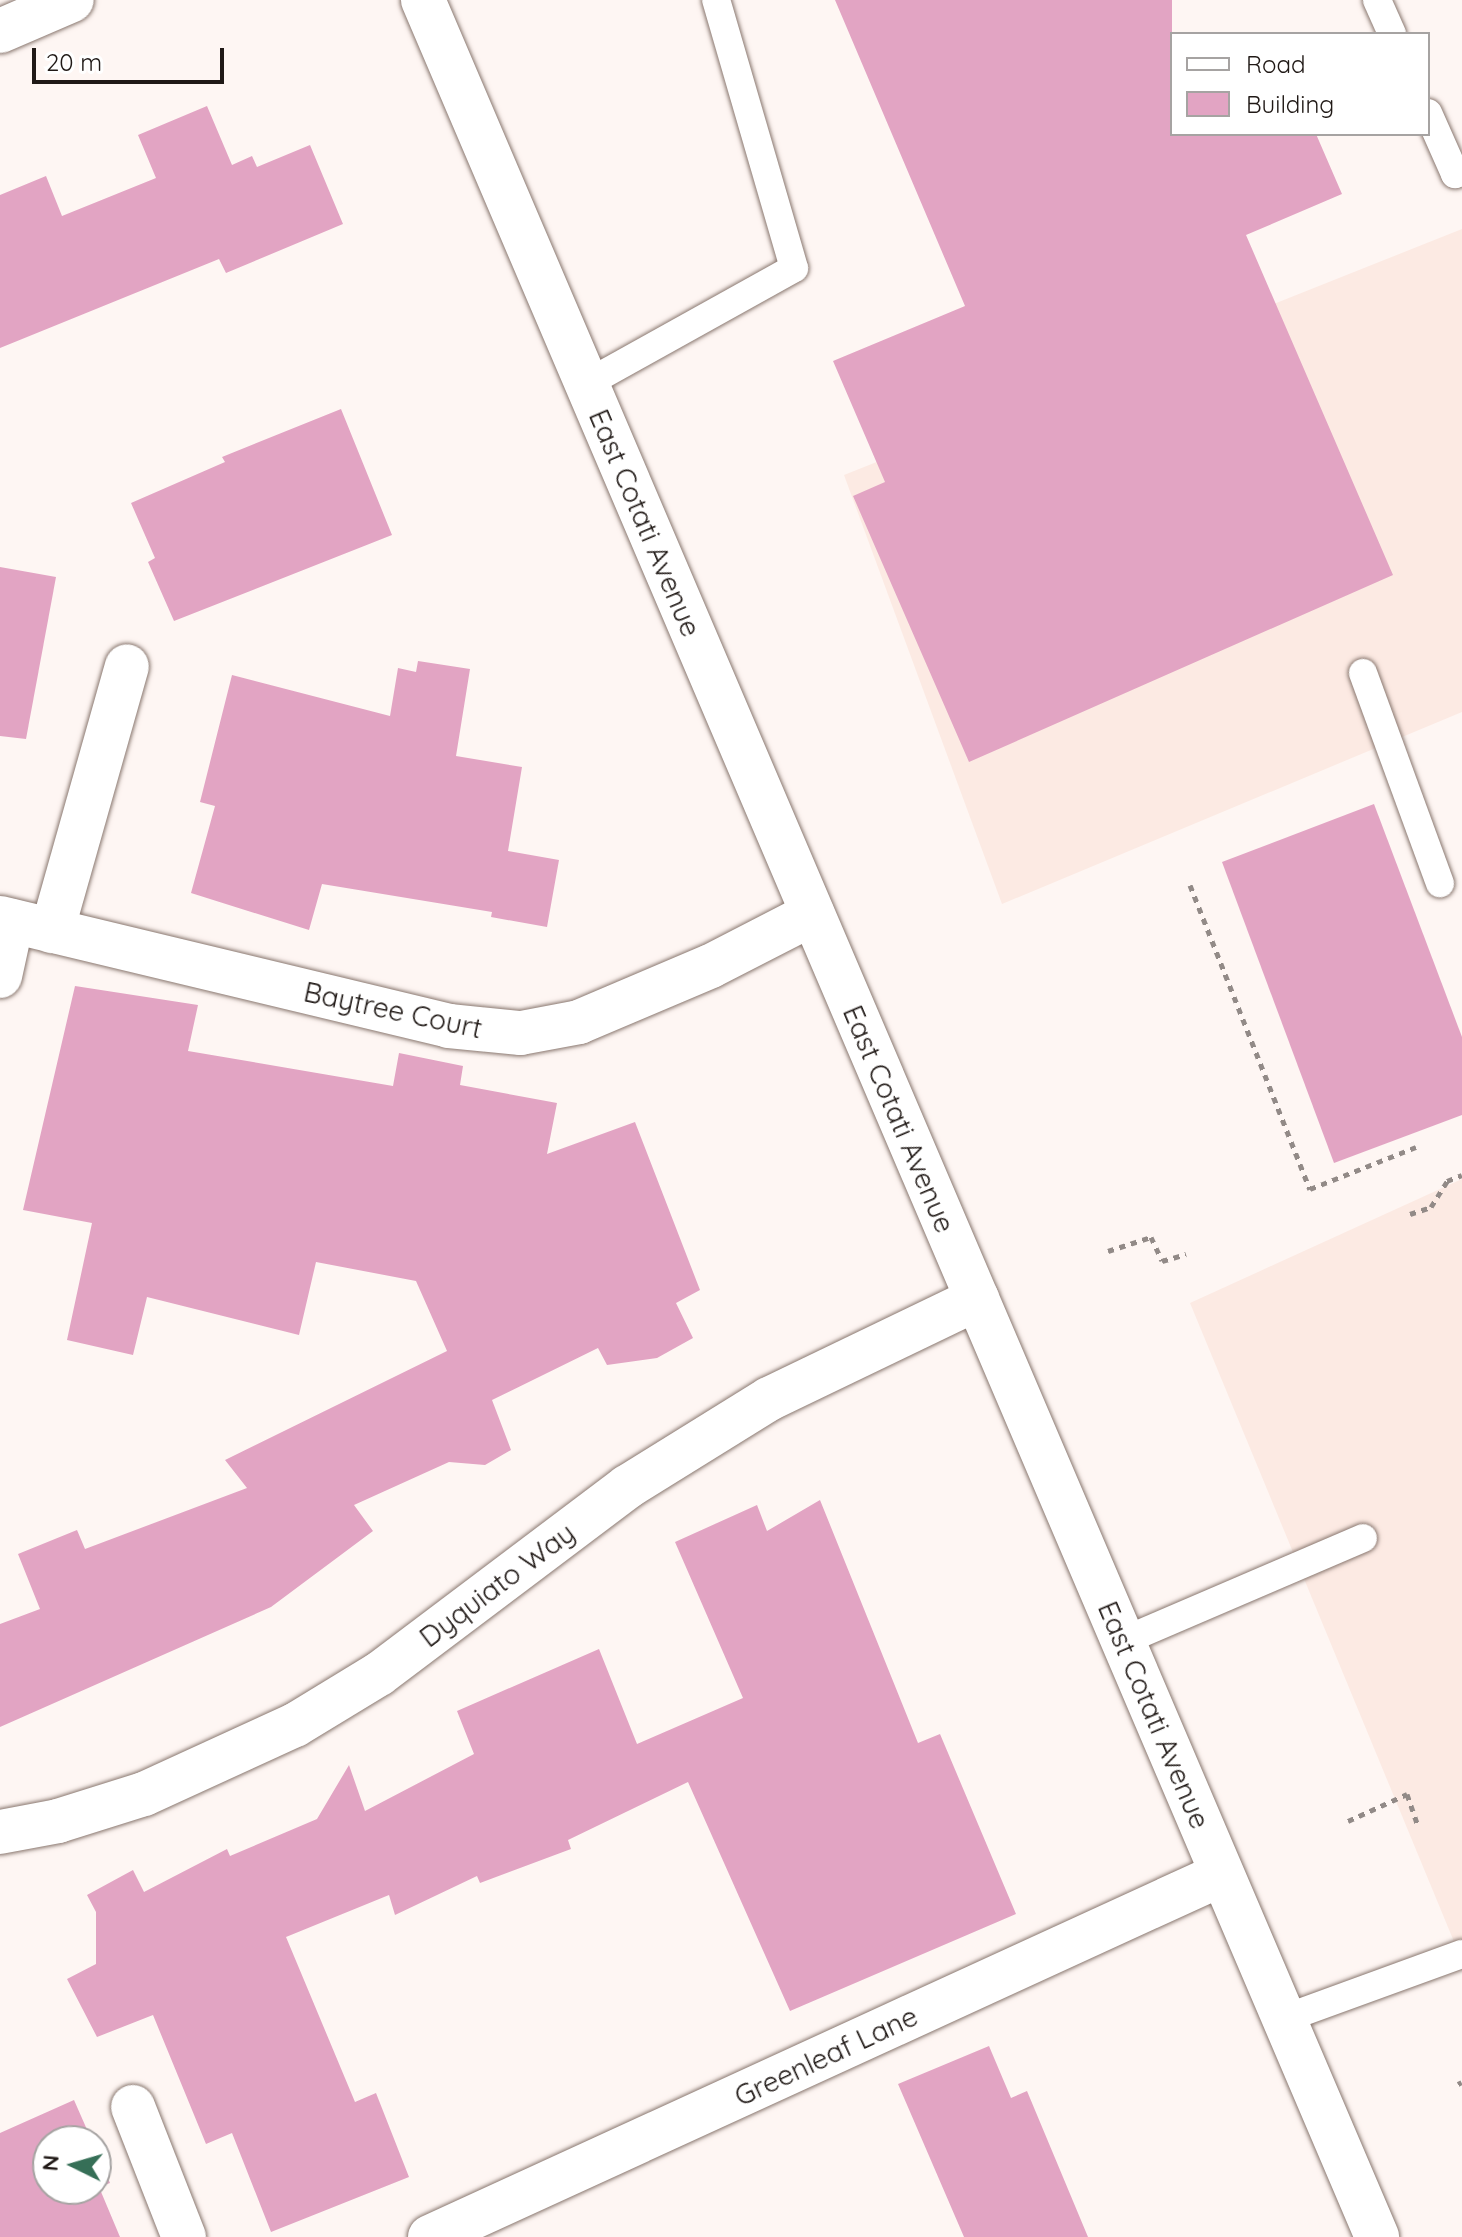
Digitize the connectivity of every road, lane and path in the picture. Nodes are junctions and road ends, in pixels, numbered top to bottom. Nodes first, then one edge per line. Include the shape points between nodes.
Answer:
1 (72, 0) edge
2 (423, 0) edge
3 (716, 0) edge
4 (1377, 0) edge
5 (0, 31) edge
6 (1391, 32) edge
7 (1430, 118) edge
8 (1462, 171) edge
9 (586, 384) junction
10 (127, 666) dead end
11 (1363, 673) dead end
12 (1440, 883) dead end
13 (1190, 885) dead end
14 (812, 914) junction
15 (21, 923) edge
16 (0, 976) edge
17 (1416, 1147) dead end
18 (1462, 1175) edge
19 (1410, 1214) dead end
20 (1108, 1251) dead end
21 (1186, 1254) dead end
22 (977, 1299) junction
23 (1363, 1538) dead end
24 (1123, 1641) junction
25 (1348, 1821) dead end
26 (1418, 1826) dead end
27 (0, 1832) edge
28 (1222, 1874) junction
29 (1462, 1954) edge
30 (1283, 2019) junction
31 (133, 2107) dead end
32 (184, 2237) edge
33 (430, 2237) edge
34 (1377, 2237) edge

1 - 5 street
2 - 9 street, East Cotati Avenue
3 - 9 lane via 794,268
4 - 6 lane
7 - 8 lane via 1455,174
9 - 14 street, East Cotati Avenue
10 - 15 street
11 - 12 lane
13 - 17 path via 1310,1189
14 - 15 street, Baytree Court via 711,966 579,1022 521,1033 435,1023
14 - 22 street, East Cotati Avenue
15 - 16 street
18 - 19 path via 1447,1181 1431,1207
20 - 21 path via 1151,1237 1162,1261
22 - 24 street, East Cotati Avenue
22 - 27 street, Dyquiato Way via 769,1399 627,1487 379,1674 295,1725 144,1794 58,1821
23 - 24 lane
24 - 28 street, East Cotati Avenue
25 - 26 path via 1407,1794
28 - 30 street, East Cotati Avenue
28 - 33 street, Greenleaf Lane
29 - 30 lane
30 - 34 street, East Cotati Avenue
31 - 32 street

